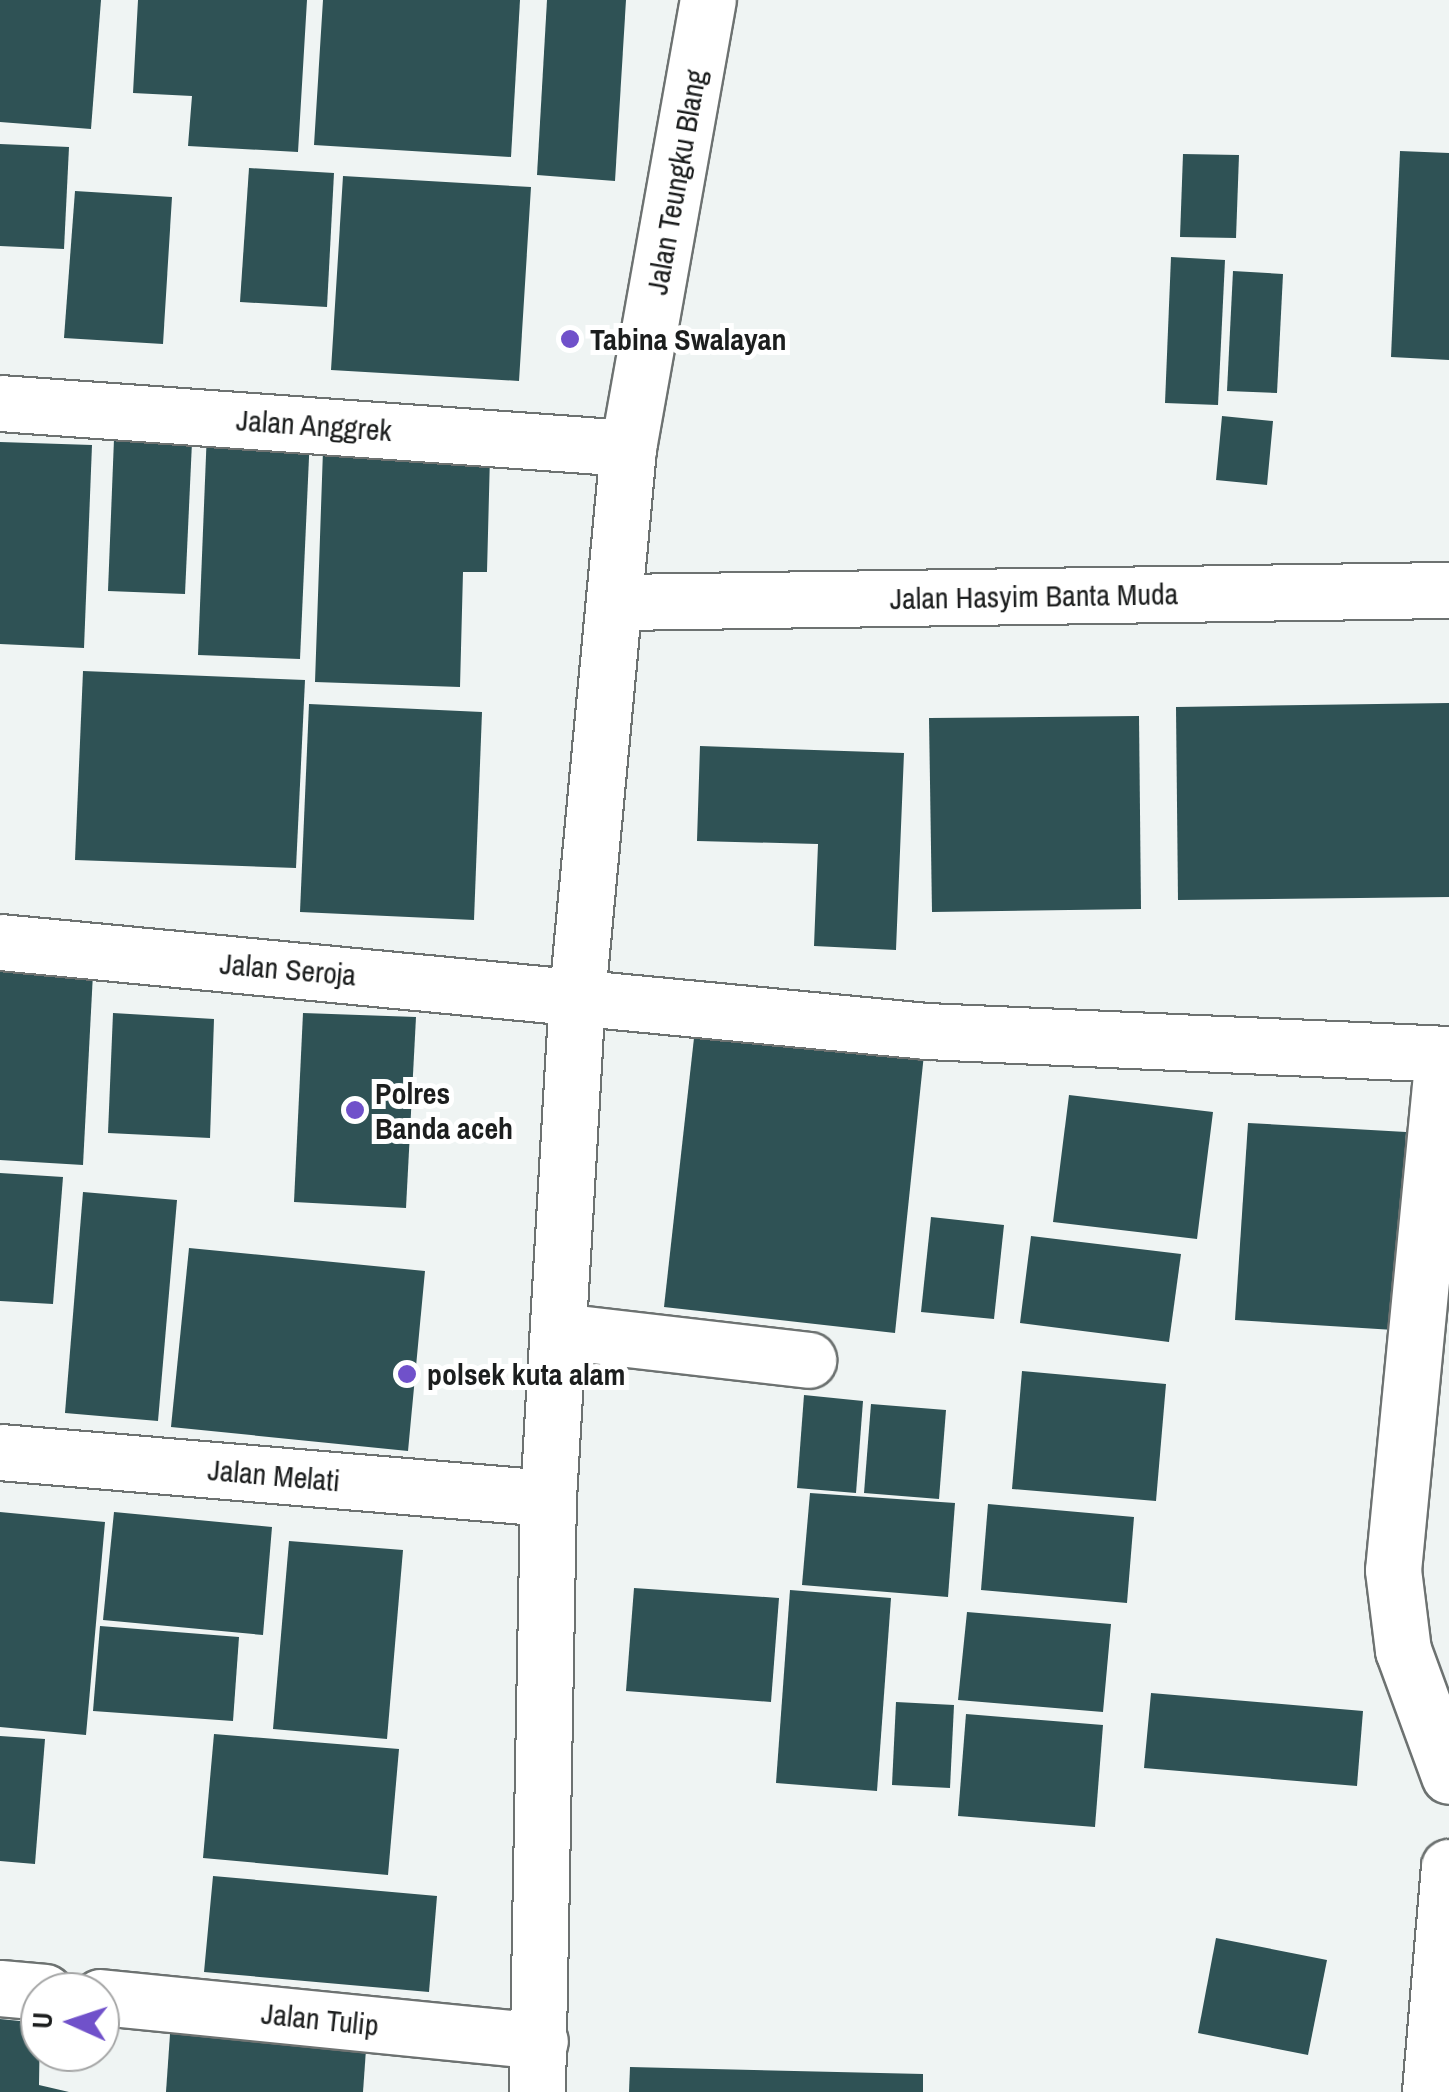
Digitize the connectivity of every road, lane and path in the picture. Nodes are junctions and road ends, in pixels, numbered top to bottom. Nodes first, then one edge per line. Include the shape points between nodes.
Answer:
1 (708, 0) edge
2 (0, 402) edge
3 (628, 448) junction
4 (1449, 590) edge
5 (618, 602) junction
6 (0, 942) edge
7 (576, 995) junction
8 (1446, 1054) edge
9 (559, 1331) junction
10 (808, 1360) dead end
11 (0, 1452) edge
12 (548, 1498) junction
13 (1449, 1776) edge
14 (1449, 1867) edge
15 (120, 2001) edge
16 (539, 2066) edge
17 (1430, 2092) edge

1 - 3 street, Jalan Teungku Blang
2 - 3 street, Jalan Anggrek
3 - 5 street, Jalan Teungku Blang
4 - 5 street, Jalan Hasyim Banta Muda
5 - 7 street, Jalan Teungku Blang
6 - 7 street, Jalan Seroja
7 - 8 street, Jalan Seroja via 926,1031
7 - 9 street, Jalan Teungku Blang
8 - 13 street via 1393,1570 1404,1650
9 - 10 street
9 - 12 street, Jalan Teungku Blang
11 - 12 street, Jalan Melati
12 - 16 street, Jalan Teungku Blang
14 - 17 street
15 - 16 street, Jalan Tulip

